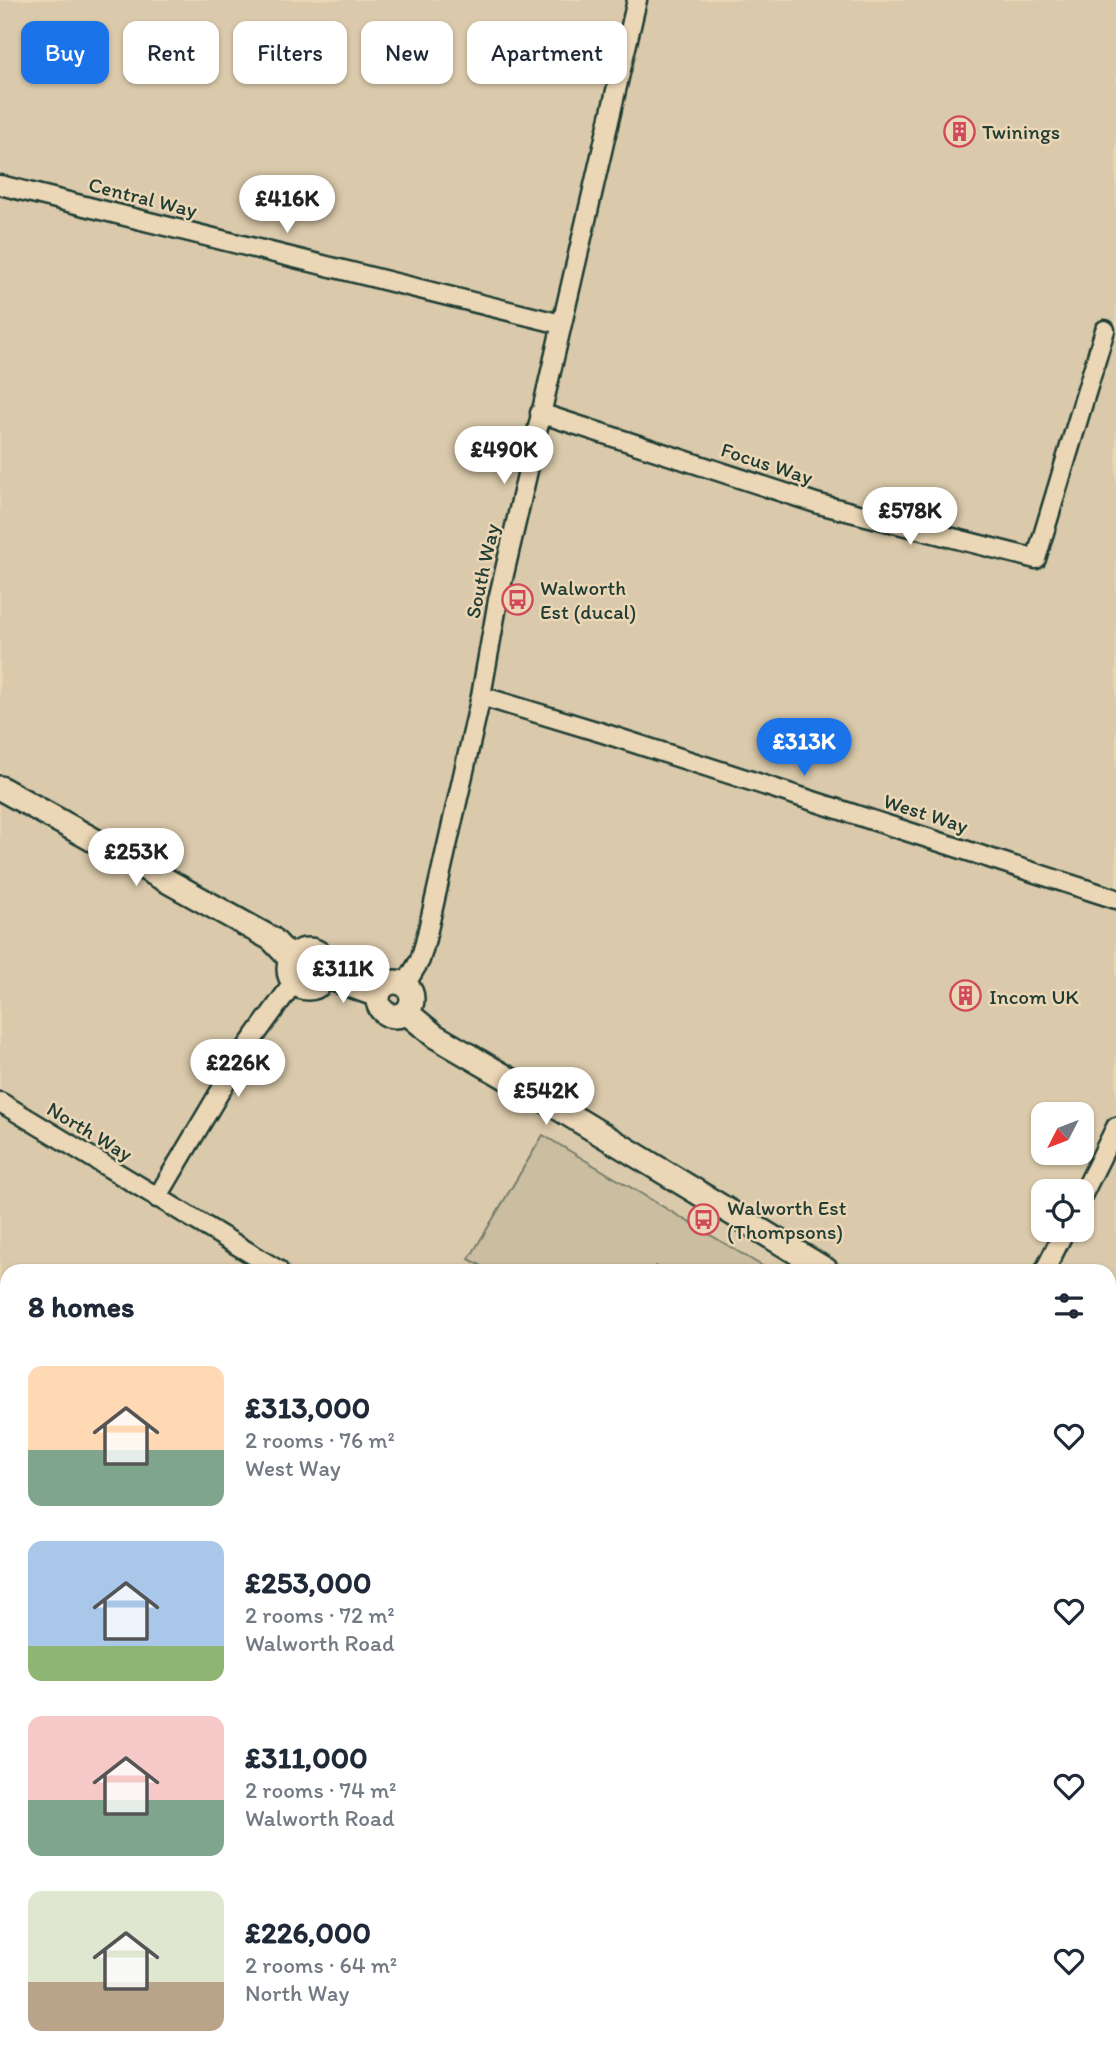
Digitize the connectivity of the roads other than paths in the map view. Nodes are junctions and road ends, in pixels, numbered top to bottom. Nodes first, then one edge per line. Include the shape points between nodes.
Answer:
1 (637, 0) edge
2 (0, 185) edge
3 (561, 324) junction
4 (1105, 330) dead end
5 (541, 413) junction
6 (481, 696) junction
7 (0, 788) edge
8 (1116, 899) edge
9 (291, 958) junction
10 (326, 976) junction
11 (294, 982) junction
12 (405, 985) junction
13 (377, 995) junction
14 (407, 1012) junction
15 (0, 1102) edge
16 (1116, 1127) edge
17 (1090, 1179) edge
18 (157, 1198) junction
19 (1059, 1242) edge
20 (268, 1264) edge
21 (816, 1264) edge
22 (1048, 1264) edge

1 - 3 street, South Way
2 - 3 street, Central Way
3 - 5 street, South Way
4 - 5 street, Focus Way via 1036,559 819,504
5 - 6 street, South Way
6 - 8 street, West Way
6 - 12 street, South Way via 425,943
7 - 9 street via 272,939
9 - 10 street via 301,950 314,950 326,964
9 - 11 street via 289,971
10 - 11 street via 311,988
10 - 13 street
11 - 18 street via 244,1051
12 - 13 street via 389,982
12 - 14 street via 412,995
13 - 14 street via 384,1012 396,1016
14 - 21 street via 435,1036
15 - 18 street, North Way
16 - 17 street
18 - 20 street, North Way
19 - 22 street

